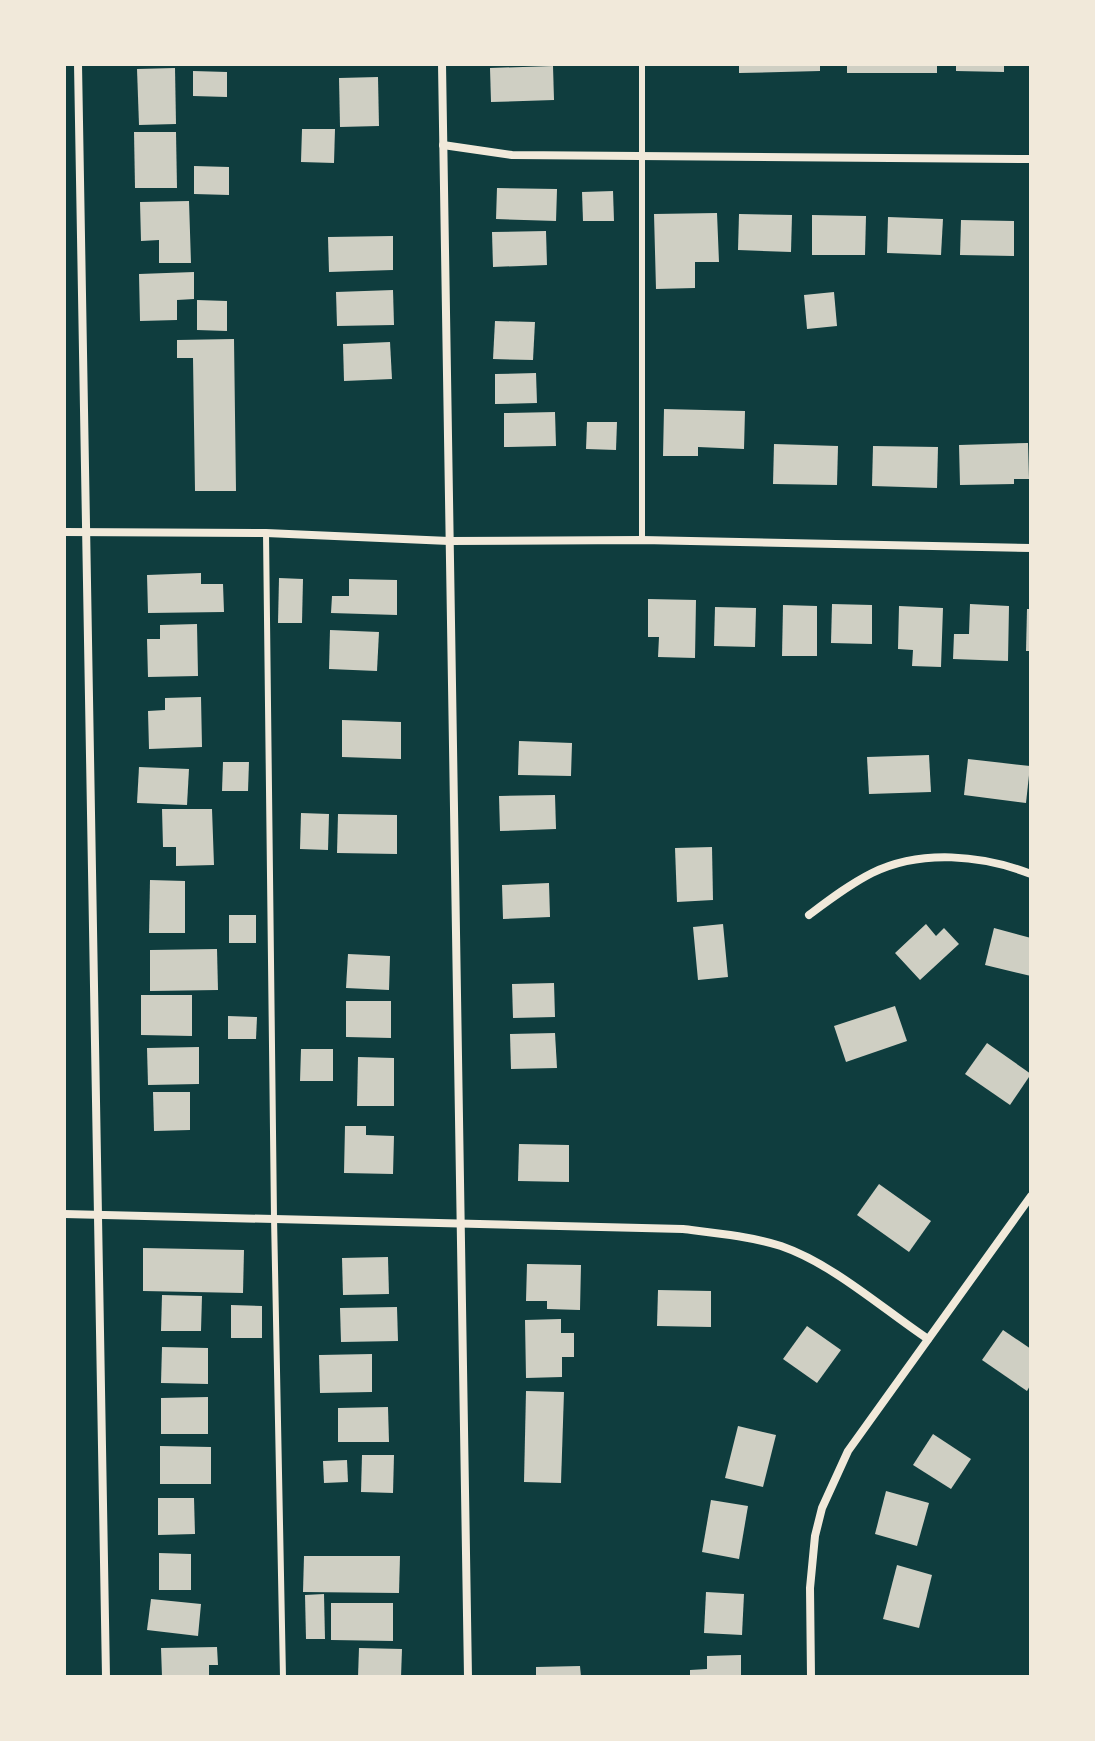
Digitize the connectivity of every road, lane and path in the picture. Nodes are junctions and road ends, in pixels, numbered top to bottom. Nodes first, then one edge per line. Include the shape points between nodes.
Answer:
1 (78, 64) edge
2 (442, 64) edge
3 (642, 64) edge
4 (443, 145) junction
5 (642, 155) junction
6 (1031, 159) edge
7 (64, 532) edge
8 (85, 532) junction
9 (266, 533) junction
10 (642, 540) junction
11 (449, 541) junction
12 (1031, 548) edge
13 (1031, 874) edge
14 (809, 915) dead end
15 (1031, 1196) edge
16 (64, 1214) edge
17 (99, 1214) junction
18 (274, 1217) junction
19 (463, 1223) junction
20 (928, 1339) junction
21 (106, 1677) edge
22 (283, 1677) edge
23 (468, 1677) edge
24 (811, 1677) edge

1 - 8 street
2 - 4 street
3 - 5 lane
4 - 5 street via 512,155
4 - 11 street
5 - 6 street
5 - 10 lane
7 - 8 street
8 - 9 street
8 - 17 street
9 - 11 street
9 - 18 lane
10 - 11 street
10 - 12 street
11 - 19 street
13 - 14 street via 998,863 919,859 872,873
15 - 20 street
16 - 17 street
17 - 18 street
17 - 21 street
18 - 19 street
18 - 22 lane
19 - 20 street via 683,1229 745,1237 784,1247 823,1268
19 - 23 street
20 - 24 street via 848,1451 822,1508 811,1561

